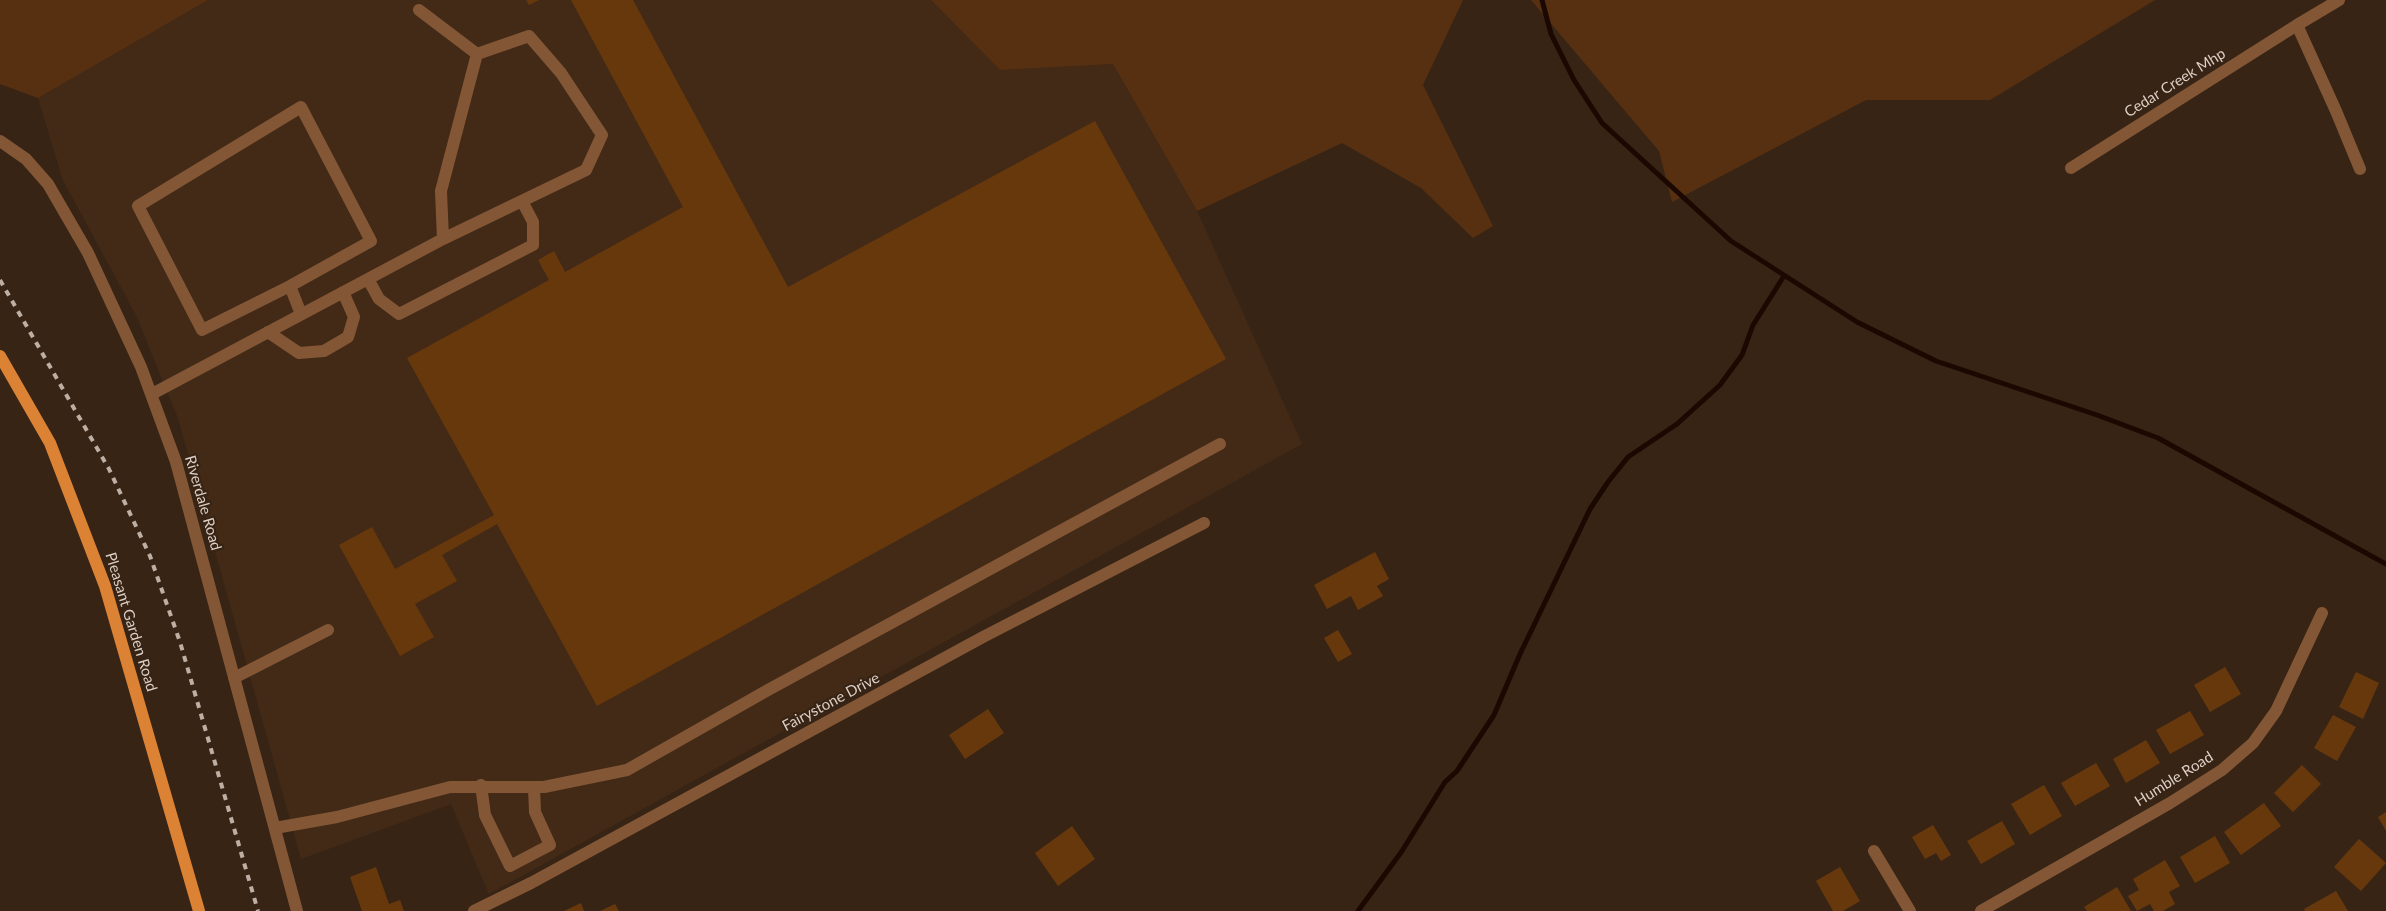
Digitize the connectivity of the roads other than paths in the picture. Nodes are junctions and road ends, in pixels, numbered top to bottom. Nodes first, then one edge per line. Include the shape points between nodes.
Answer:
1 (2339, 0) edge
2 (419, 10) dead end
3 (2297, 24) junction
4 (477, 54) junction
5 (0, 141) edge
6 (2071, 168) dead end
7 (2360, 169) dead end
8 (522, 201) junction
9 (444, 239) junction
10 (368, 279) junction
11 (290, 286) junction
12 (343, 292) junction
13 (301, 314) junction
14 (268, 332) junction
15 (0, 356) edge
16 (152, 394) junction
17 (1220, 444) dead end
18 (1204, 523) dead end
19 (2322, 613) dead end
20 (328, 630) dead end
21 (234, 678) junction
22 (481, 785) junction
23 (534, 787) junction
24 (275, 828) junction
25 (1874, 851) dead end
26 (199, 911) edge
27 (297, 911) edge
28 (474, 911) edge
29 (1910, 911) edge
30 (1980, 911) edge

1 - 3 street, Cedar Creek Mhp
2 - 4 street
3 - 6 street, Cedar Creek Mhp
3 - 7 street
4 - 8 street via 529,36 561,73 602,135 586,170
4 - 9 street via 441,192
5 - 16 street, Riverdale Road via 26,159 48,184 116,309
8 - 9 street
8 - 10 street via 533,222 533,245 399,314 379,299
9 - 10 street
10 - 12 street
11 - 11 street via 371,241 301,107 138,206 202,330
11 - 13 street
12 - 13 street
12 - 14 street via 354,317 348,337 324,351 299,353
13 - 14 street
14 - 16 street
15 - 26 main road, Pleasant Garden Road via 50,442 105,586
16 - 21 street, Riverdale Road via 176,462
17 - 23 street via 627,770
18 - 28 street, Fairystone Drive via 984,637
19 - 30 street, Humble Road via 2276,711 2246,749 2222,770
20 - 21 street
21 - 24 street, Riverdale Road
22 - 23 street
22 - 23 street via 485,815 510,866 550,845 536,812
22 - 24 street via 450,787
24 - 27 street, Riverdale Road
25 - 29 street

